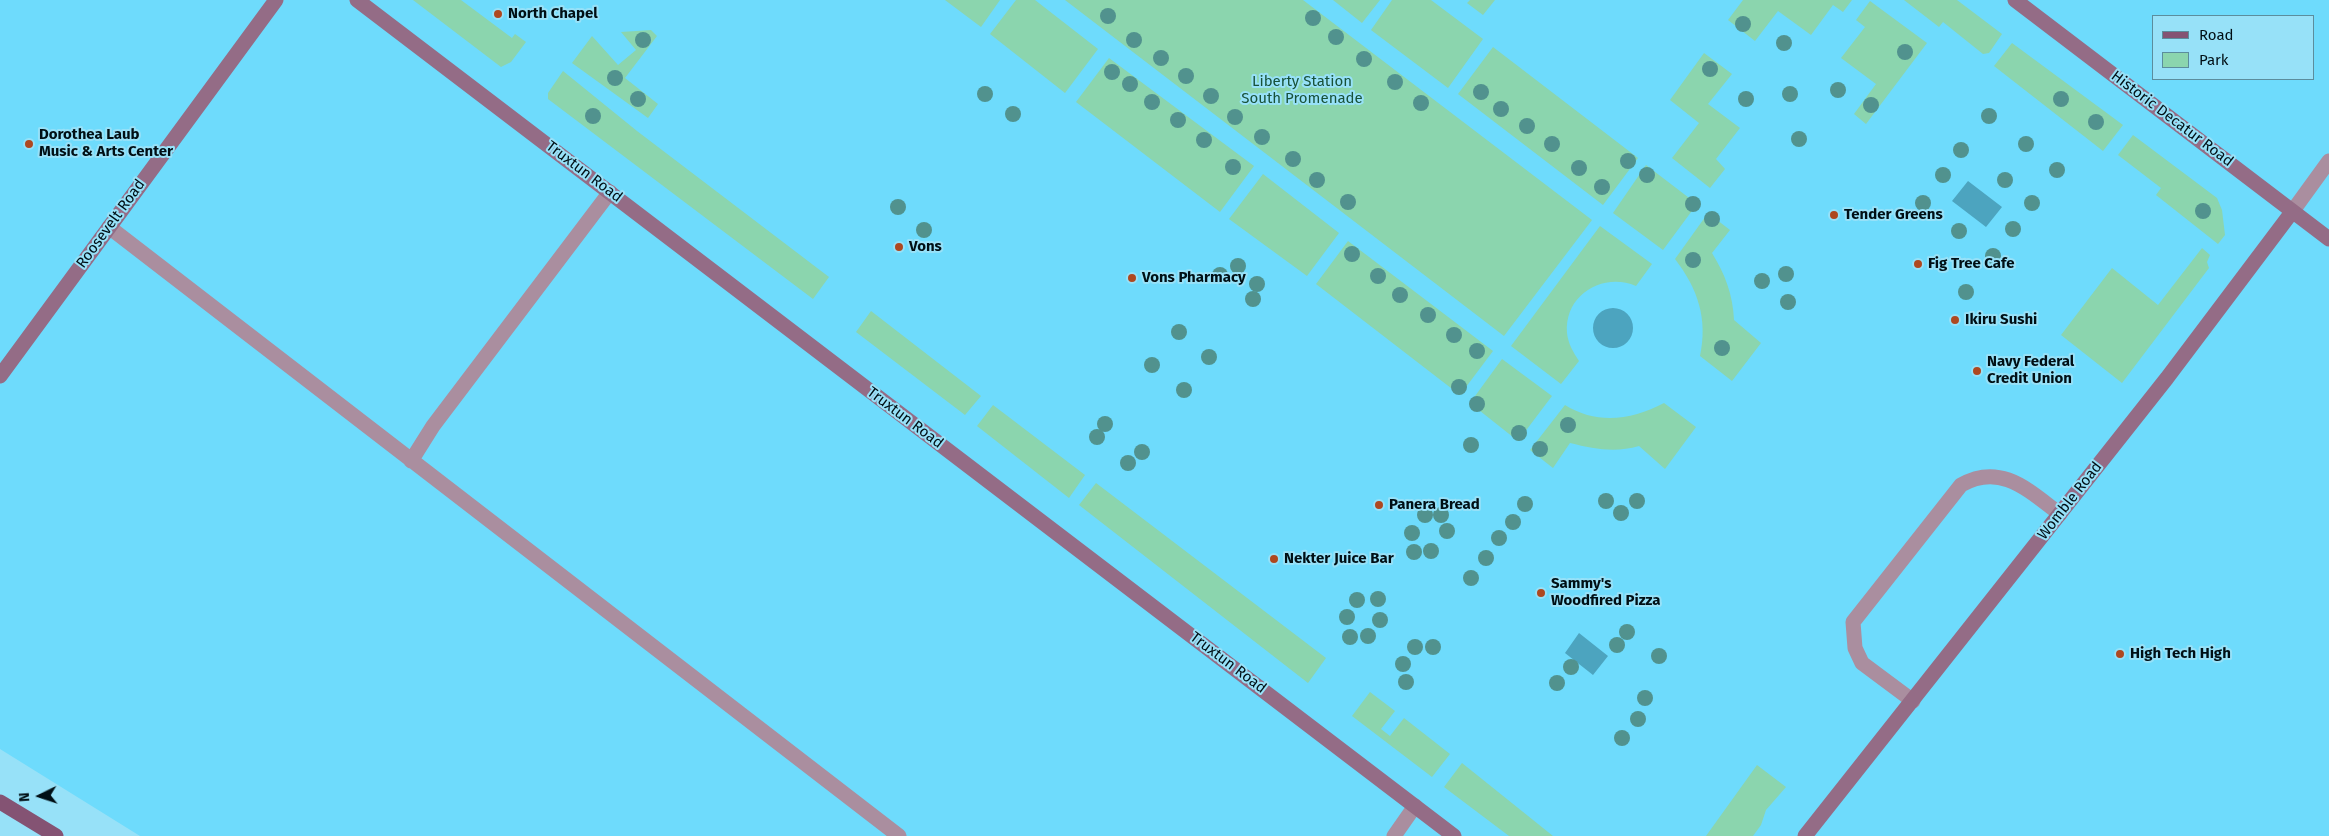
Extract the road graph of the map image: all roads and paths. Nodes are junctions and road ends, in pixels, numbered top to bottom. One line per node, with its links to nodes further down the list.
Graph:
1 (276, 0): 7 (street, Roosevelt Road)
2 (357, 0): 5 (street, Truxtun Road)
3 (2015, 0): 6 (street, Historic Decatur Road)
4 (2329, 161): 6 (street, Womble Road)
5 (610, 192): 10 (street); 14 (street, Truxtun Road)
6 (2292, 212): 8 (street, Historic Decatur Road); 11 (street, Womble Road)
7 (109, 227): 9 (street, Roosevelt Road); 10 (street)
8 (2329, 239)
9 (0, 376)
10 (411, 461): 16 (street)
11 (2060, 514): 12 (street, Womble Road); 12 (street)
12 (1913, 701): 19 (street, Womble Road)
13 (0, 802): 15 (main road)
14 (1415, 806): 17 (street); 18 (street, Truxtun Road)
15 (56, 836)
16 (899, 836)
17 (1394, 836)
18 (1454, 836)
19 (1805, 836)

